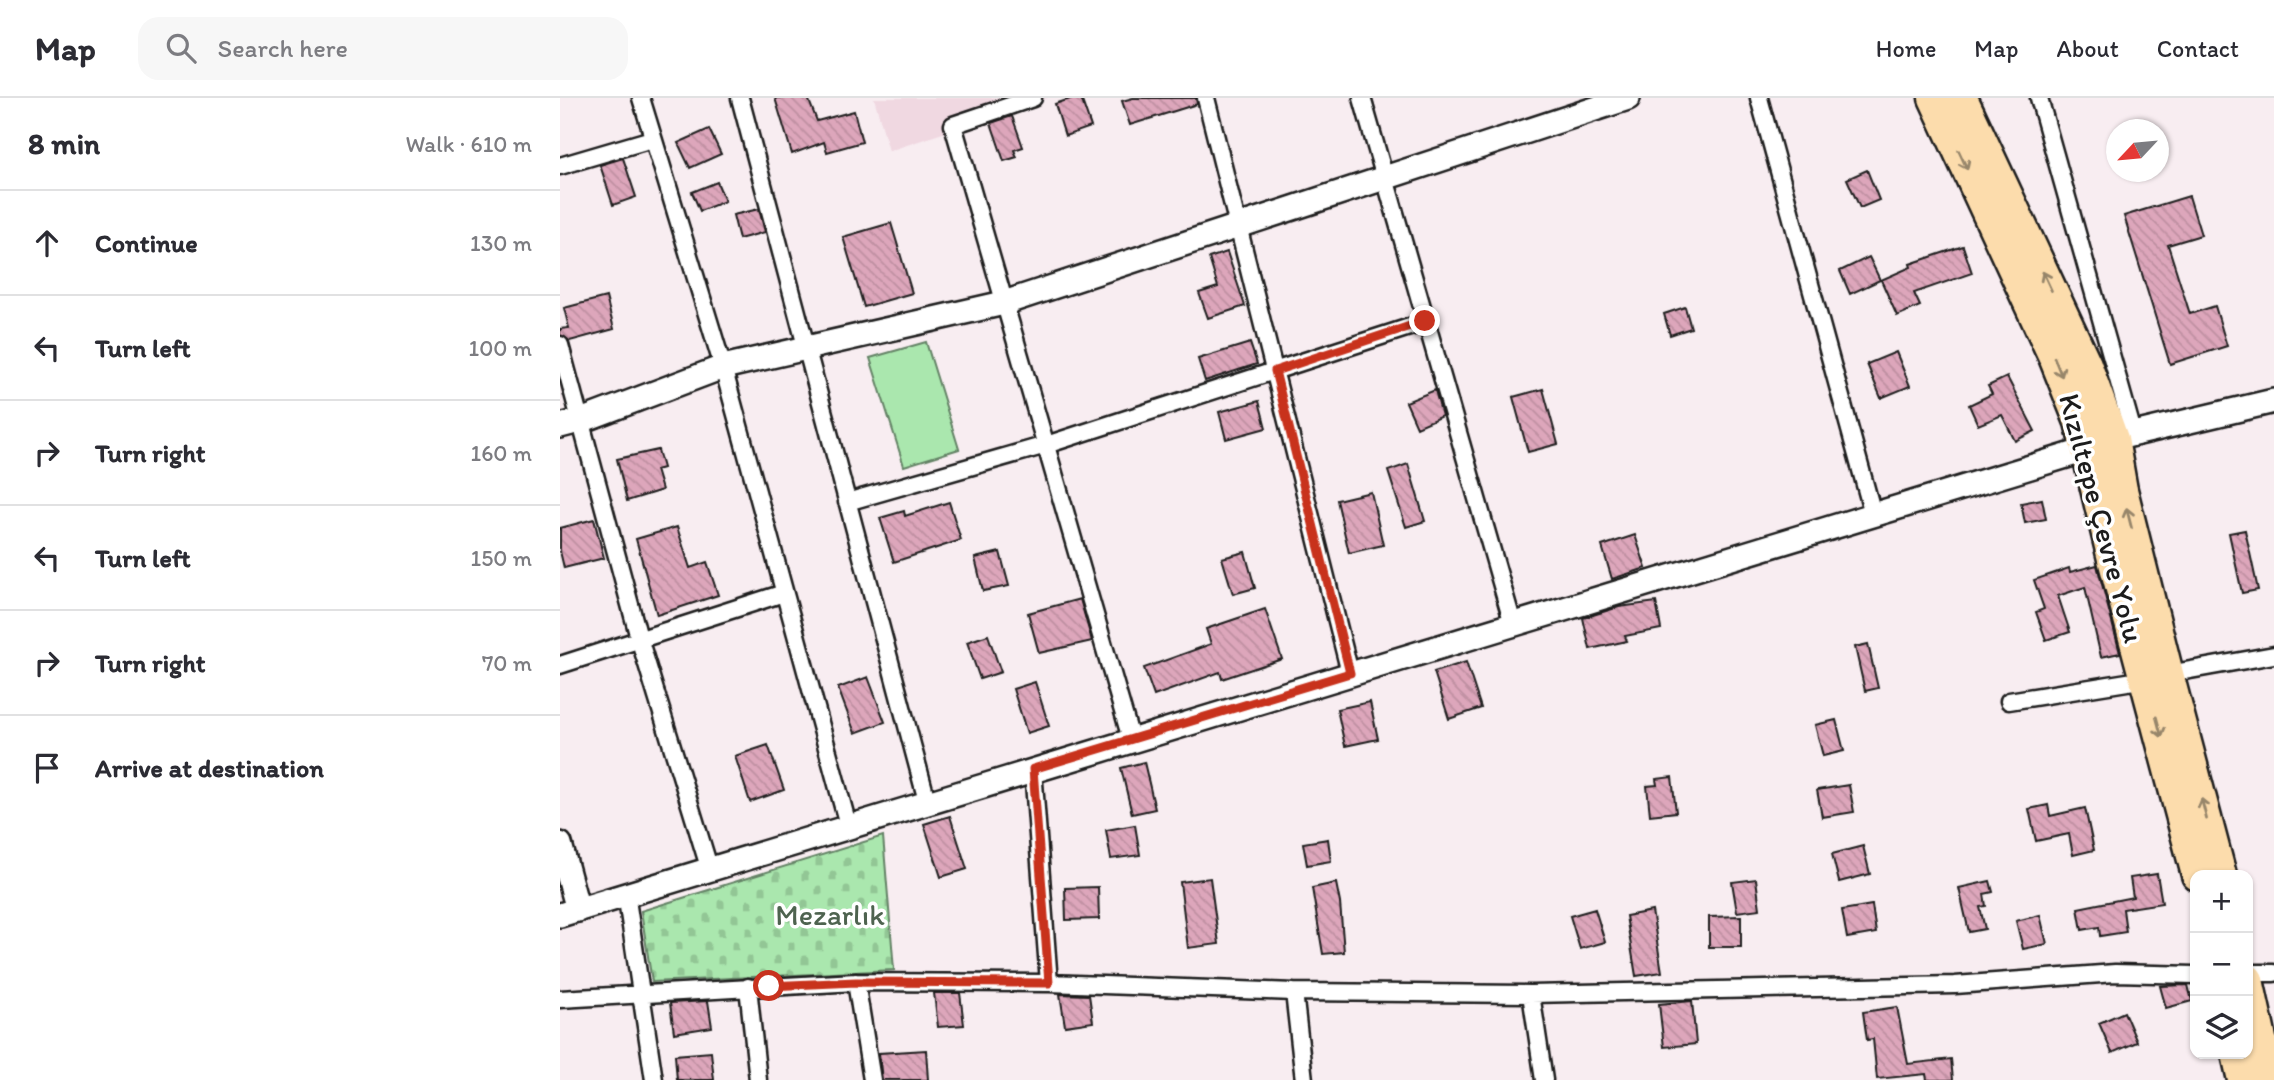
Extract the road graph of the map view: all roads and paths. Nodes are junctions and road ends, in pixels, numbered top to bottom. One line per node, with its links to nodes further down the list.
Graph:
1 (641, 98): 11 (street)
2 (740, 98): 18 (street)
3 (1033, 98): 15 (street)
4 (1206, 98): 14 (street)
5 (1362, 98): 13 (street)
6 (1628, 98): 13 (street)
7 (1759, 98): 27 (street)
8 (1934, 98): 24 (highway, Kızıltepe Çevre Yolu, one-way to 24)
9 (1962, 98): 24 (highway, Kızıltepe Çevre Yolu, one-way to 9)
10 (2039, 98): 24 (street)
11 (652, 139): 12 (street); 19 (street)
12 (560, 166)
13 (1383, 178): 14 (street); 16 (street)
14 (1239, 225): 15 (street); 20 (street)
15 (1004, 303): 18 (street); 25 (street)
16 (1425, 321): 20 (street); 29 (street)
17 (560, 345): 22 (street)
18 (805, 350): 19 (street); 26 (street)
19 (723, 367): 22 (street); 28 (street)
20 (1275, 371): 25 (street); 33 (street)
21 (2274, 401): 24 (street)
22 (583, 421): 23 (street); 30 (street)
23 (560, 426)
24 (2111, 441): 27 (street); 34 (highway, Kızıltepe Çevre Yolu)
25 (1046, 445): 26 (street); 36 (street)
26 (847, 502): 38 (street)
27 (1873, 514): 29 (street)
28 (784, 593): 30 (street); 39 (street)
29 (1513, 624): 33 (street)
30 (639, 638): 32 (street); 41 (street)
31 (2274, 655): 34 (street)
32 (560, 665)
33 (1350, 673): 36 (street)
34 (2157, 676): 35 (street); 42 (highway, Kızıltepe Çevre Yolu, one-way to 42); 43 (highway, Kızıltepe Çevre Yolu, one-way to 34)
35 (2008, 701)
36 (1132, 739): 37 (street)
37 (1033, 769): 38 (street); 50 (street)
38 (927, 801): 39 (street)
39 (848, 825): 41 (street)
40 (560, 844): 45 (street)
41 (709, 867): 44 (street)
42 (2196, 870)
43 (2219, 870)
44 (626, 893): 45 (street); 53 (street)
45 (569, 913)
46 (2274, 972): 47 (street)
47 (2253, 973)
48 (2190, 975): 54 (street)
49 (856, 982): 50 (street); 51 (street); 60 (street)
50 (1049, 983): 52 (street)
51 (748, 987): 53 (street); 59 (street)
52 (1294, 992): 54 (street); 61 (street)
53 (641, 993): 56 (street); 58 (street)
54 (1531, 994): 62 (street)
55 (2252, 996): 64 (highway)
56 (560, 999)
57 (2238, 1059): 63 (highway)
58 (654, 1080)
59 (758, 1080)
60 (872, 1080)
61 (1304, 1080)
62 (1544, 1080)
63 (2243, 1080)
64 (2270, 1080)

